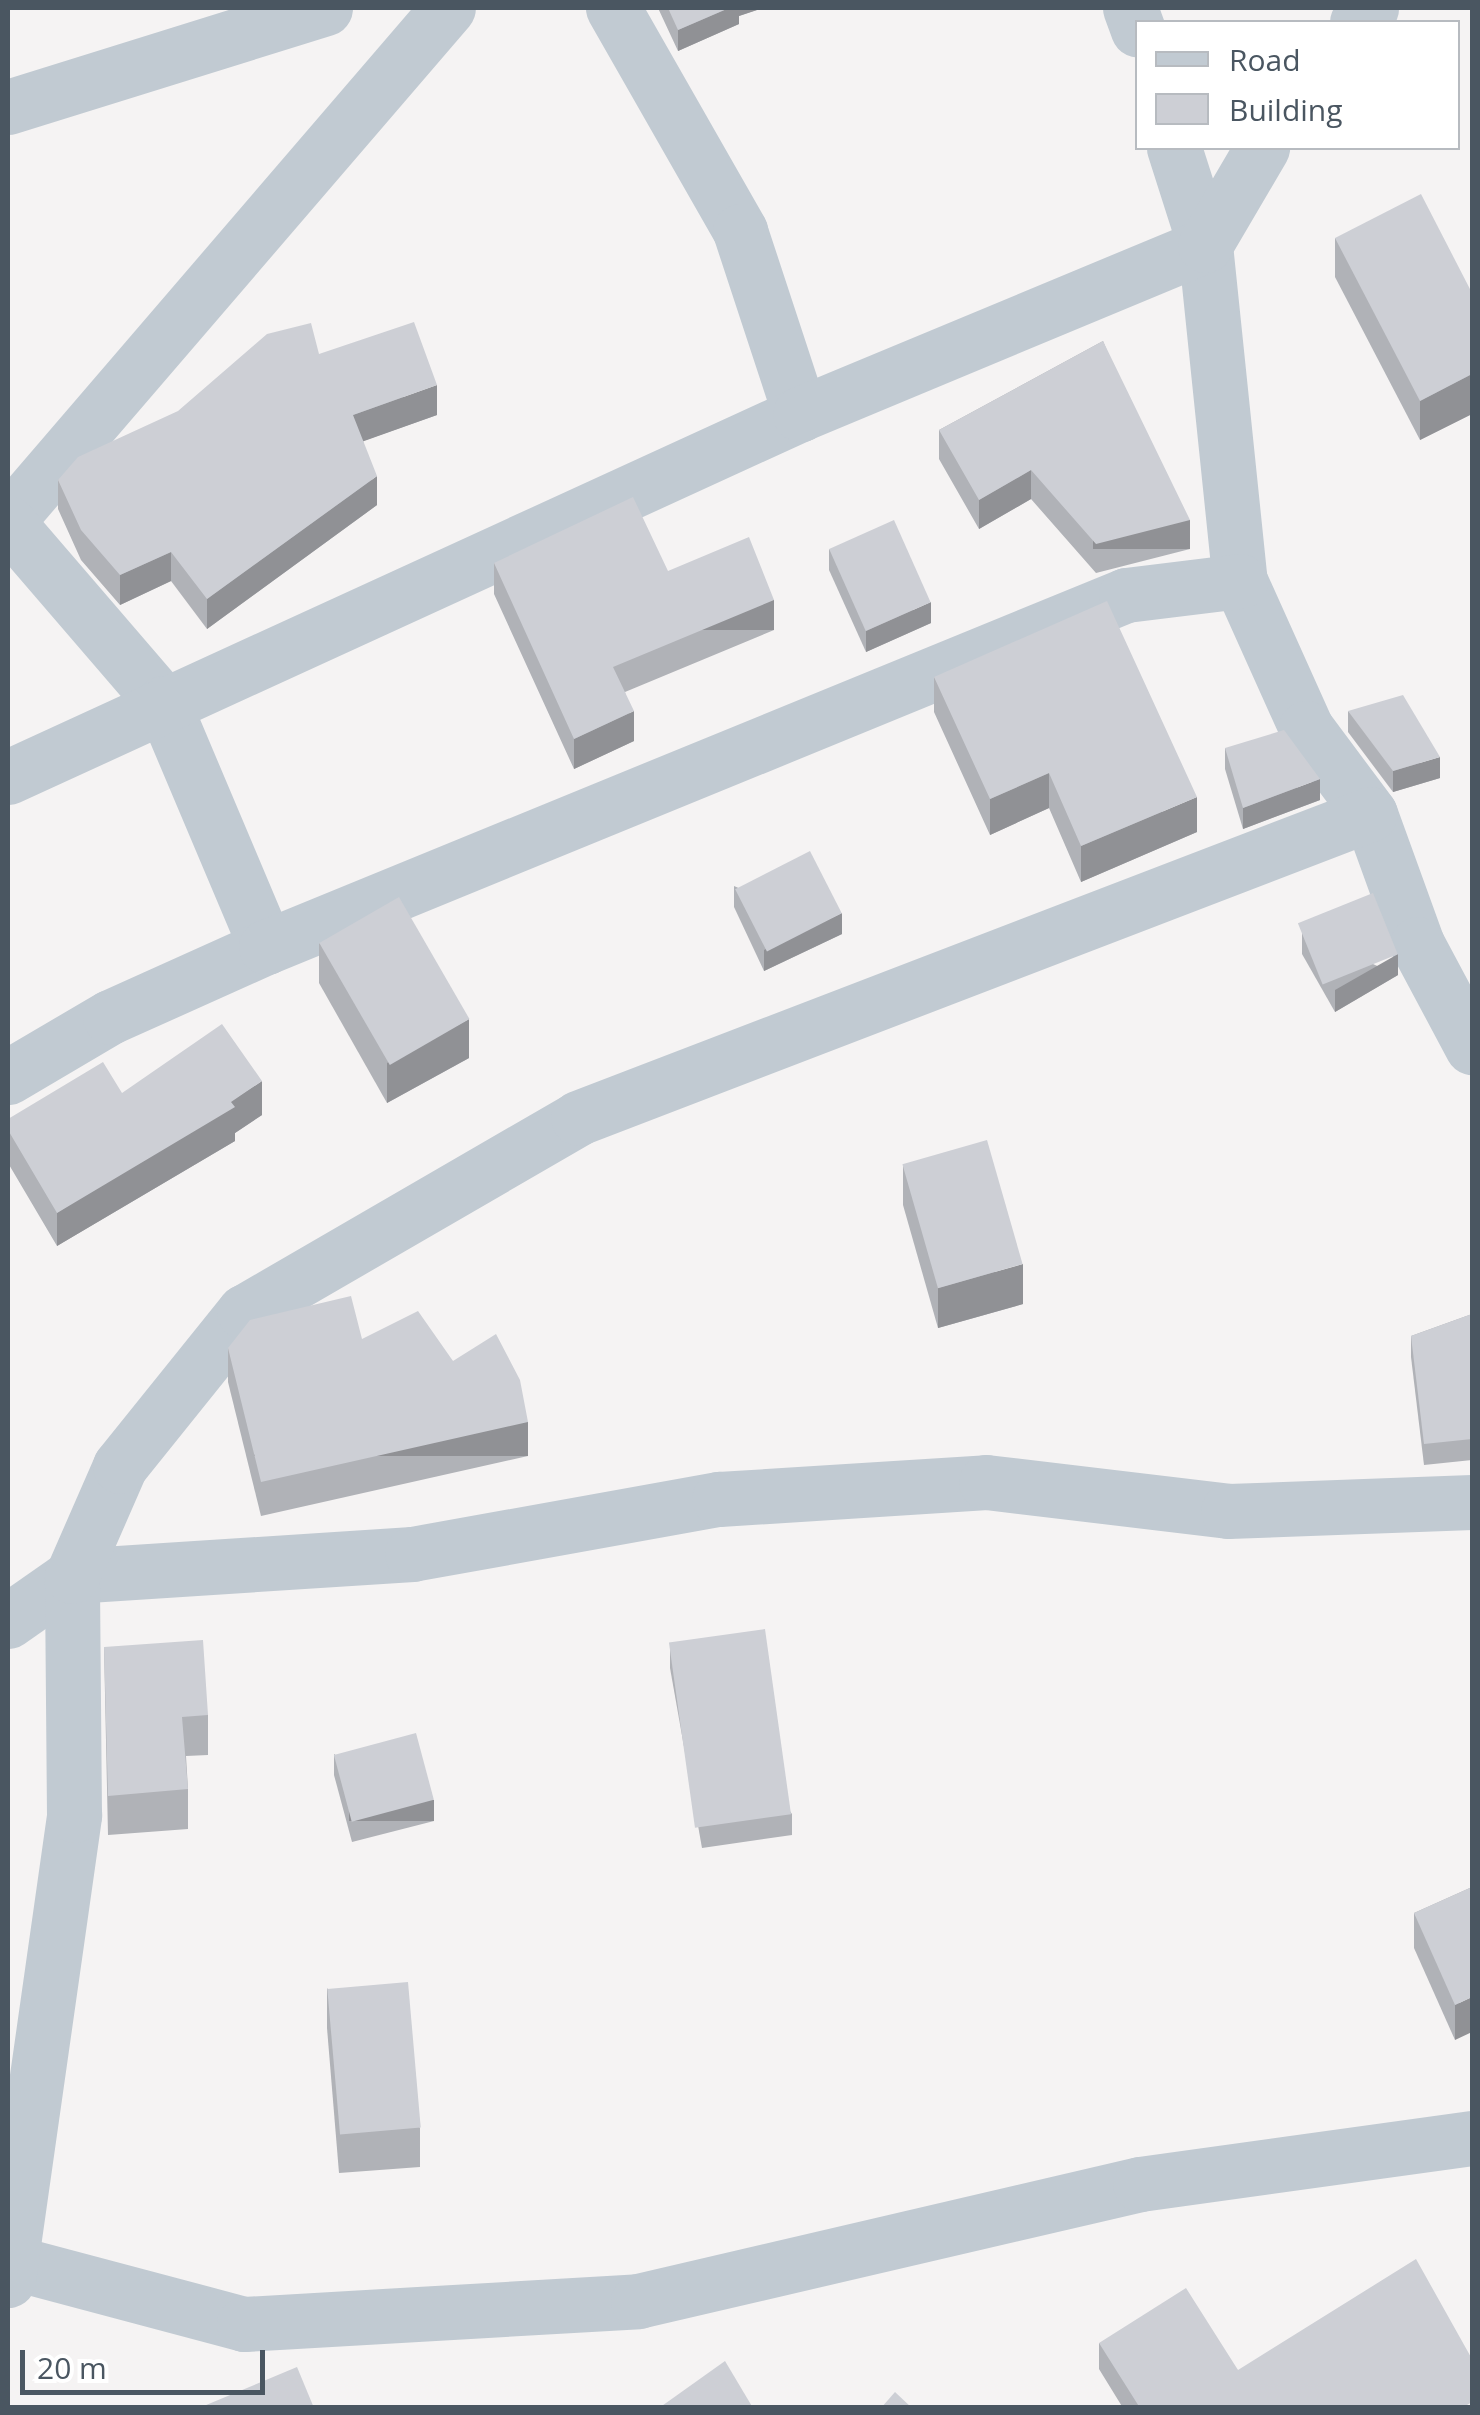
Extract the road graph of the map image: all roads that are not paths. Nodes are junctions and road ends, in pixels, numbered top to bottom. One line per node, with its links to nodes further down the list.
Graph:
1 (325, 8): 4 (street)
2 (448, 8): 9 (street)
3 (613, 8): 8 (street)
4 (8, 107)
5 (1175, 150): 7 (street)
6 (1261, 150): 7 (street)
7 (1205, 245): 8 (street); 10 (street)
8 (800, 414): 11 (street)
9 (8, 522): 11 (street)
10 (1240, 582): 13 (street); 14 (street)
11 (163, 703): 12 (street); 14 (street)
12 (8, 777)
13 (1370, 814): 15 (street); 18 (street)
14 (266, 947): 16 (street)
15 (1472, 1047)
16 (8, 1077)
17 (1472, 1502): 18 (street)
18 (72, 1576): 19 (street); 21 (street)
19 (8, 1620)
20 (1472, 2138): 21 (street)
21 (9, 2271)

